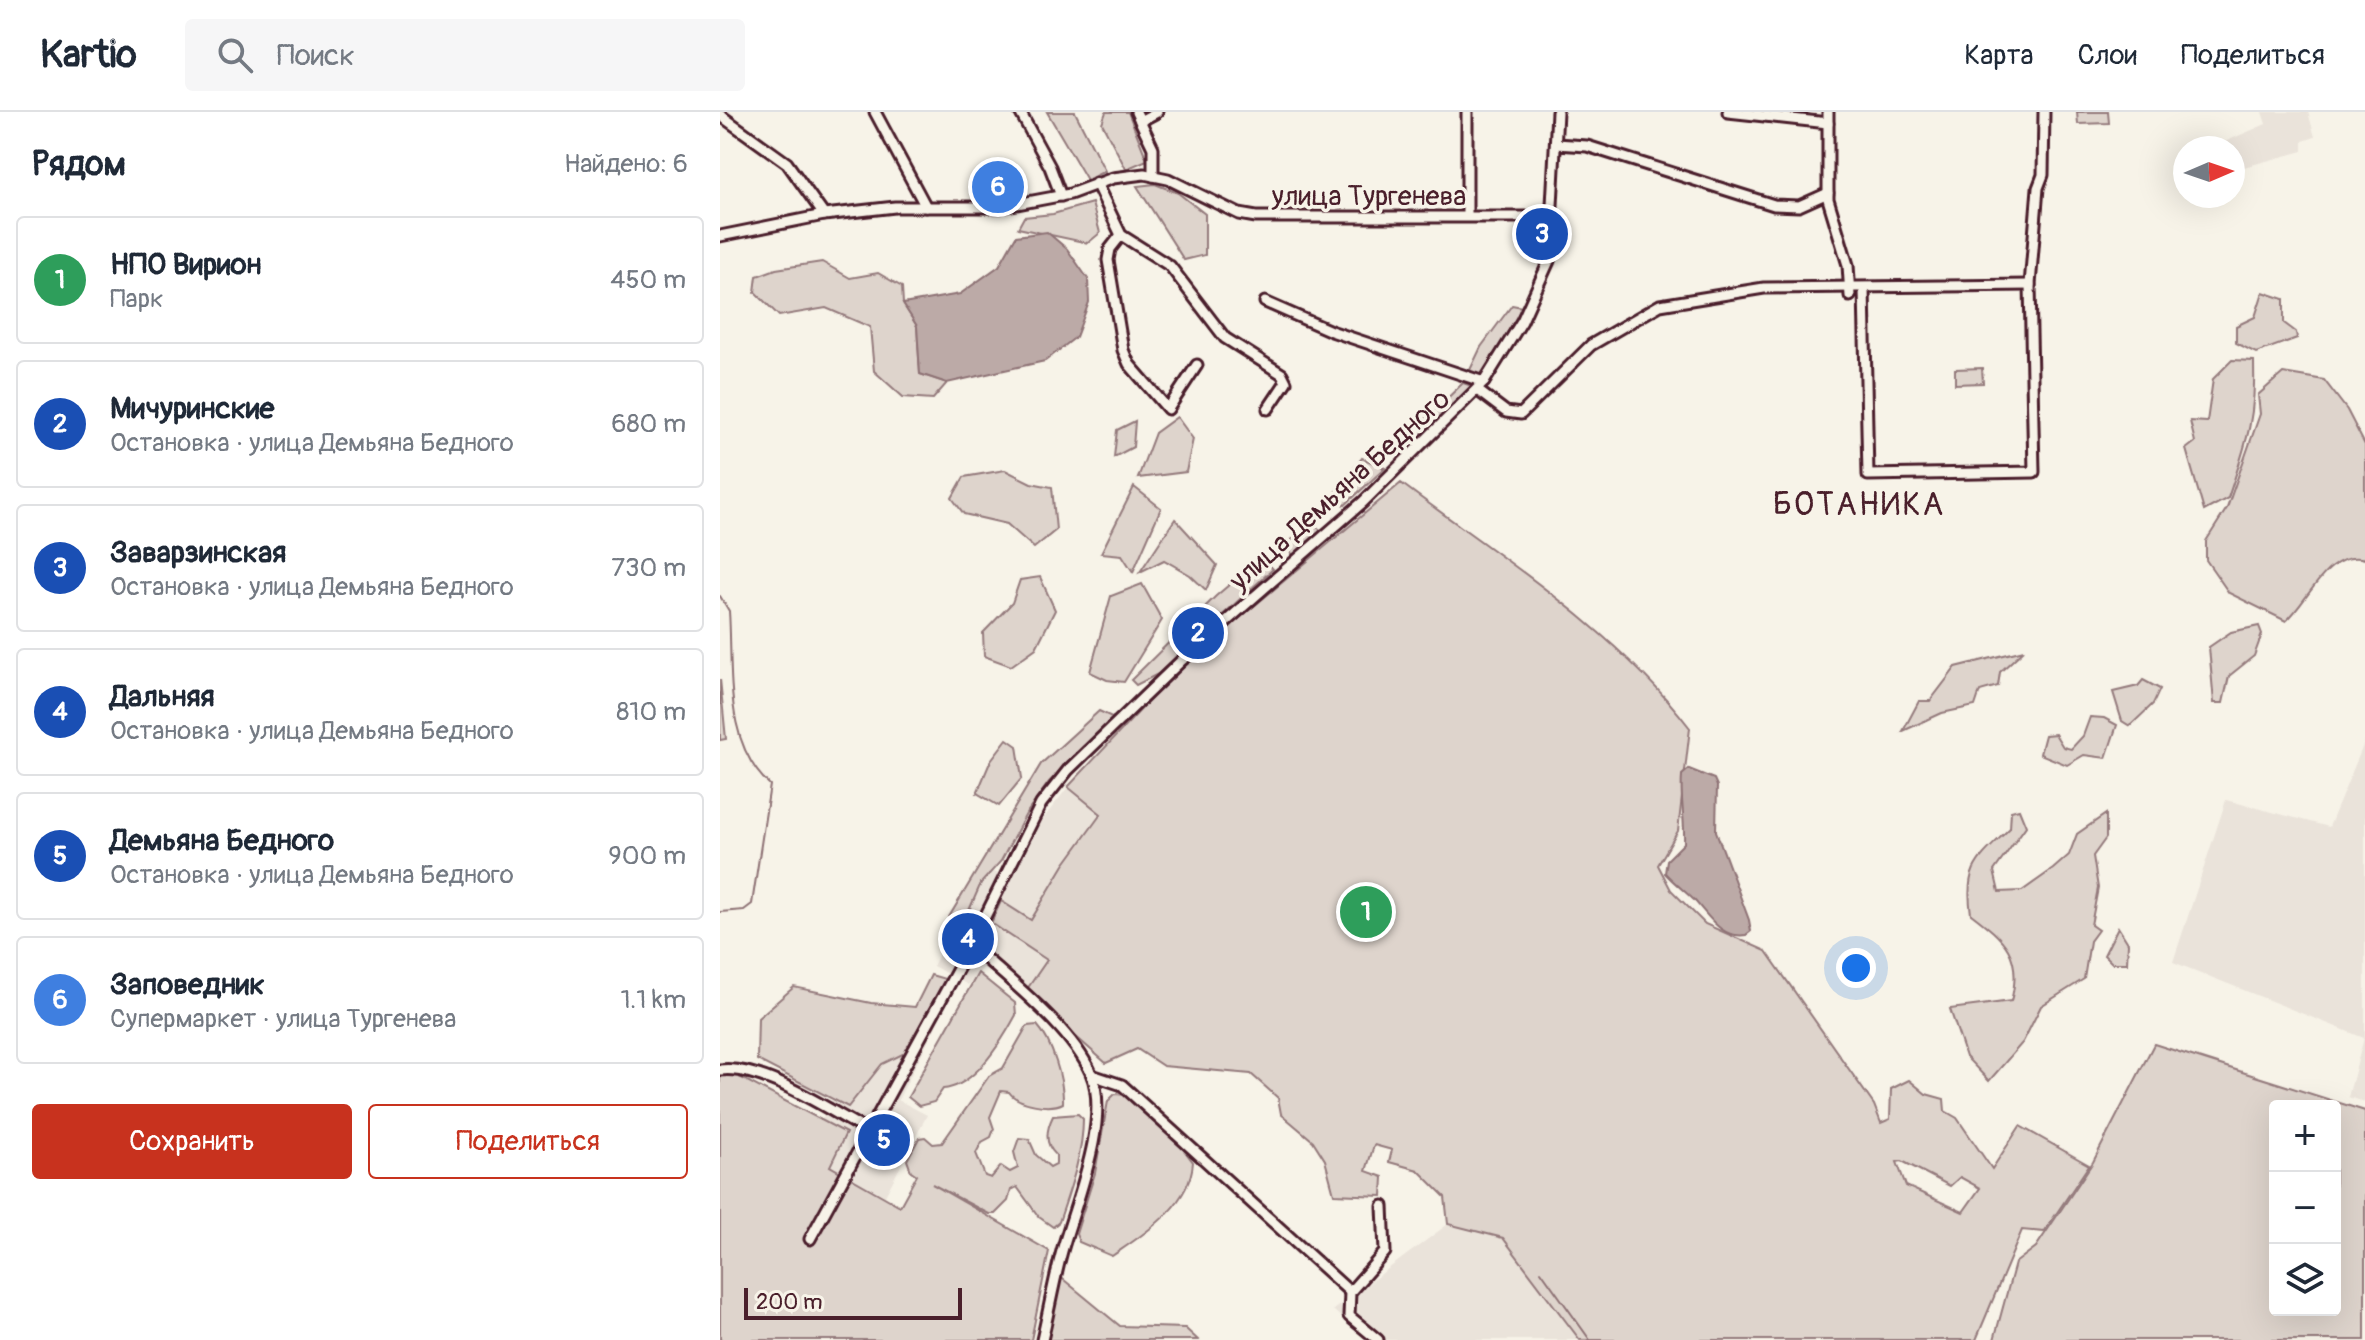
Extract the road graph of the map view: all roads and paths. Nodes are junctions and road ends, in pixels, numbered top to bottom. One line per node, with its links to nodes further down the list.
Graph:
1 (875, 112): 16 (street)
2 (1020, 112): 15 (street)
3 (1157, 112): 9 (street)
4 (1467, 112): 18 (street)
5 (1557, 112): 11 (street, улица Демьяна Бедного)
6 (1728, 112): 10 (street)
7 (2044, 112): 22 (street)
8 (720, 115): 17 (street)
9 (1138, 116): 12 (street)
10 (1828, 117): 14 (street)
11 (1556, 144): 14 (street); 19 (street, улица Демьяна Бедного)
12 (1153, 176): 13 (street, улица Тургенева); 18 (street, улица Тургенева)
13 (1096, 183): 15 (street, улица Тургенева); 20 (street)
14 (1828, 193): 24 (street)
15 (1061, 196): 16 (street, улица Тургенева)
16 (926, 207): 17 (street, улица Тургенева)
17 (824, 215): 21 (street, улица Тургенева)
18 (1467, 216): 19 (street, улица Тургенева)
19 (1554, 217): 27 (street, улица Демьяна Бедного)
20 (1121, 235): 26 (street); 28 (street)
21 (720, 236)
22 (2030, 285): 23 (street); 23 (street)
23 (1864, 289): 24 (street)
24 (1850, 292): 27 (street)
25 (1265, 302): 27 (street)
26 (1197, 365)
27 (1481, 386): 29 (street, улица Демьяна Бедного)
28 (1268, 409)
29 (971, 945): 31 (street); 32 (street, улица Демьяна Бедного)
30 (720, 1070): 32 (street)
31 (1092, 1075): 35 (street); 36 (street)
32 (870, 1132): 34 (street, улица Демьяна Бедного)
33 (1383, 1206): 35 (street)
34 (810, 1239)
35 (1350, 1292): 37 (street)
36 (1042, 1340)
37 (1378, 1340)

